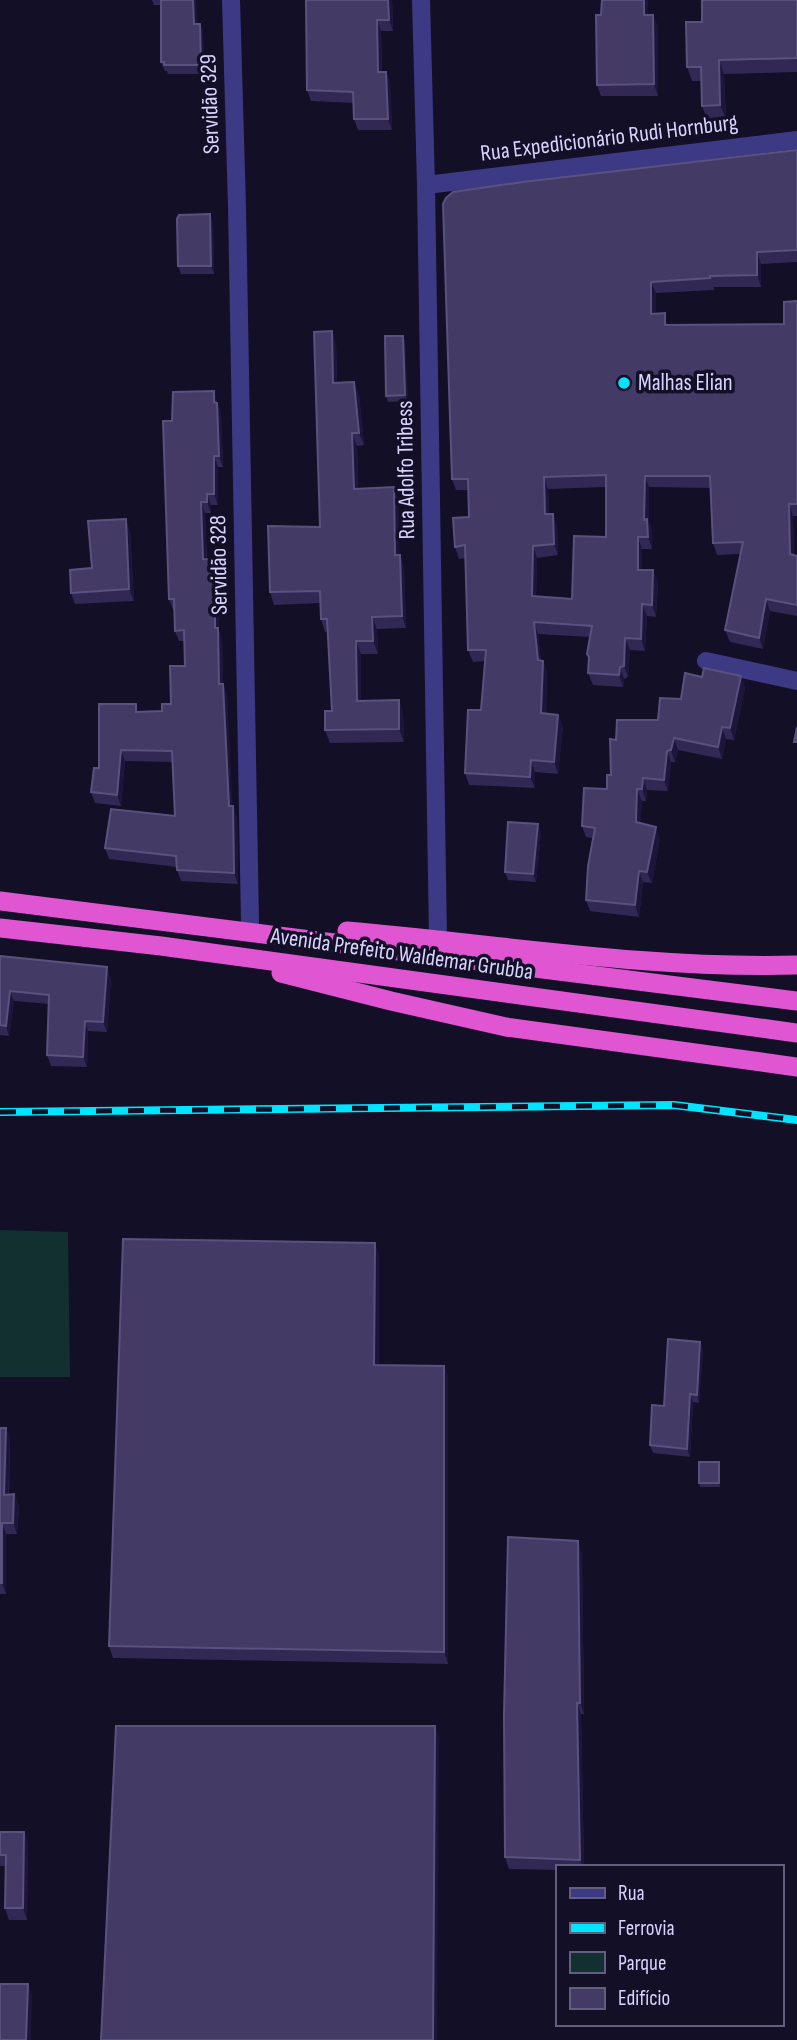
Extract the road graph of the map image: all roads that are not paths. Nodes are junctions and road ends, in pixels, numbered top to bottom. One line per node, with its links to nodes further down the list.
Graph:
1 (231, 0): 5 (street, Servidão 329)
2 (421, 0): 4 (street, Rua Adolfo Tribess)
3 (797, 140): 4 (street, Rua Expedicionário Rudi Hornburg)
4 (426, 185): 12 (street, Rua Adolfo Tribess)
5 (237, 207): 10 (street, Servidão 328)
6 (706, 661): 7 (street)
7 (797, 681)
8 (0, 901): 9 (highway, Avenida Prefeito Waldemar Grubba)
9 (150, 919): 10 (highway); 15 (highway, Avenida Prefeito Waldemar Grubba)
10 (250, 922): 12 (highway)
11 (0, 928): 13 (highway, Avenida Prefeito Waldemar Grubba)
12 (438, 939): 14 (highway)
13 (219, 954): 16 (highway, Avenida Prefeito Waldemar Grubba); 17 (highway)
14 (797, 965)
15 (797, 1001)
16 (797, 1033)
17 (797, 1067)

